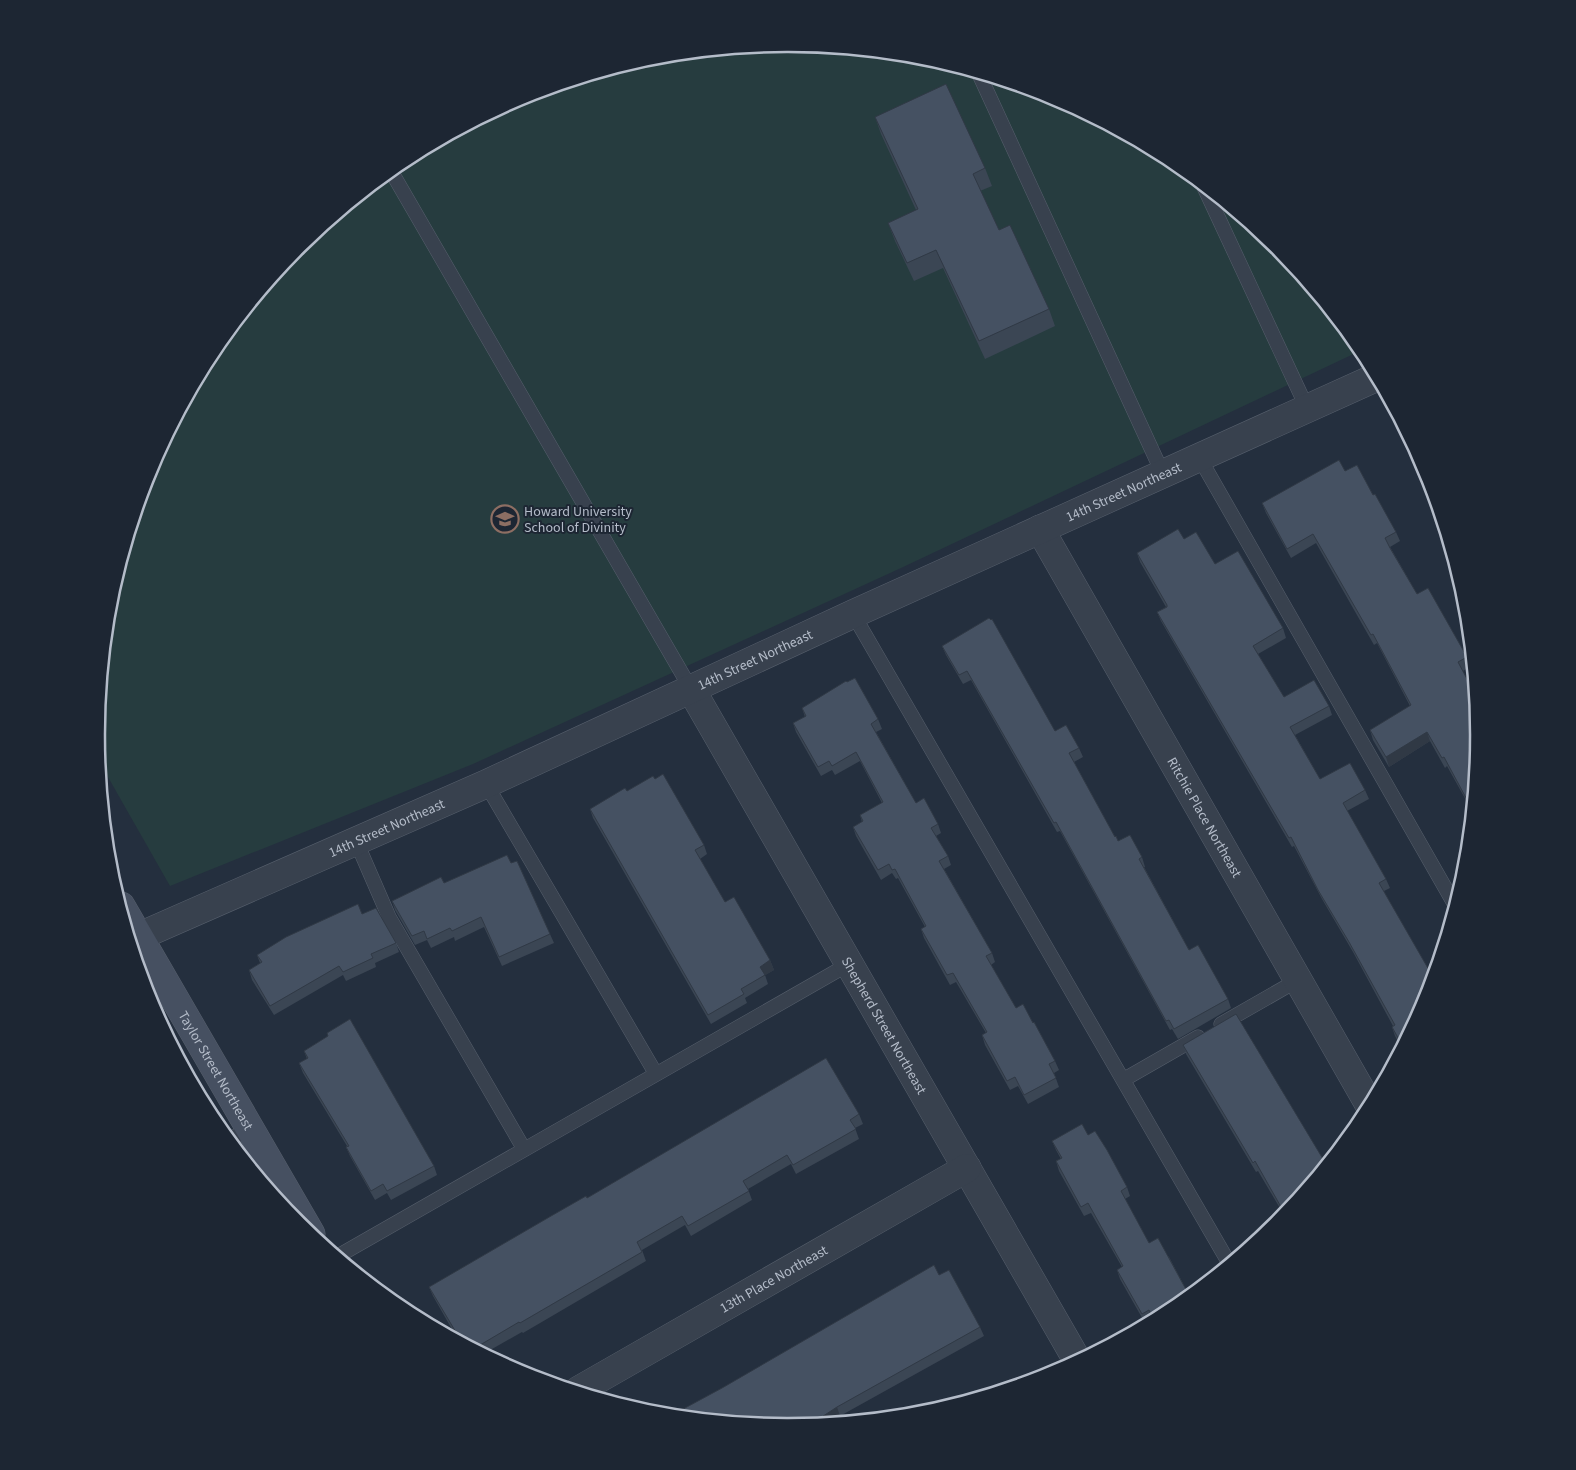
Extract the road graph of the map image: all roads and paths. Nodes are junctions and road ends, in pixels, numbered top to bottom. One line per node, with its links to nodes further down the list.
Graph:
1 (982, 81): 7 (lane)
2 (395, 178): 10 (lane)
3 (1210, 199): 5 (lane)
4 (1370, 380): 5 (street, 14th Street Northeast)
5 (1307, 408): 6 (street, 14th Street Northeast)
6 (1199, 457): 7 (street, 14th Street Northeast); 13 (lane)
7 (1163, 474): 8 (street, 14th Street Northeast)
8 (1040, 529): 9 (street, 14th Street Northeast); 17 (street, Ritchie Place Northeast)
9 (853, 614): 10 (street, 14th Street Northeast); 19 (lane)
10 (691, 689): 11 (street, 14th Street Northeast); 16 (street, Shepherd Street Northeast)
11 (486, 784): 12 (street, 14th Street Northeast); 18 (lane)
12 (356, 841): 14 (street, 14th Street Northeast); 22 (lane)
13 (1451, 895)
14 (137, 937)
15 (140, 947): 21 (street, Taylor Street Northeast)
16 (849, 964): 18 (lane); 23 (street, Shepherd Street Northeast)
17 (1298, 980): 19 (lane); 20 (street, Ritchie Place Northeast)
18 (656, 1074): 22 (lane)
19 (1123, 1080): 26 (lane)
20 (1365, 1098)
21 (240, 1134): 24 (street, Taylor Street Northeast)
22 (524, 1149): 25 (lane)
23 (967, 1168): 27 (street, Shepherd Street Northeast); 28 (street, 13th Place Northeast)
24 (281, 1191)
25 (344, 1253)
26 (1226, 1258)
27 (1074, 1354)
28 (586, 1386)

